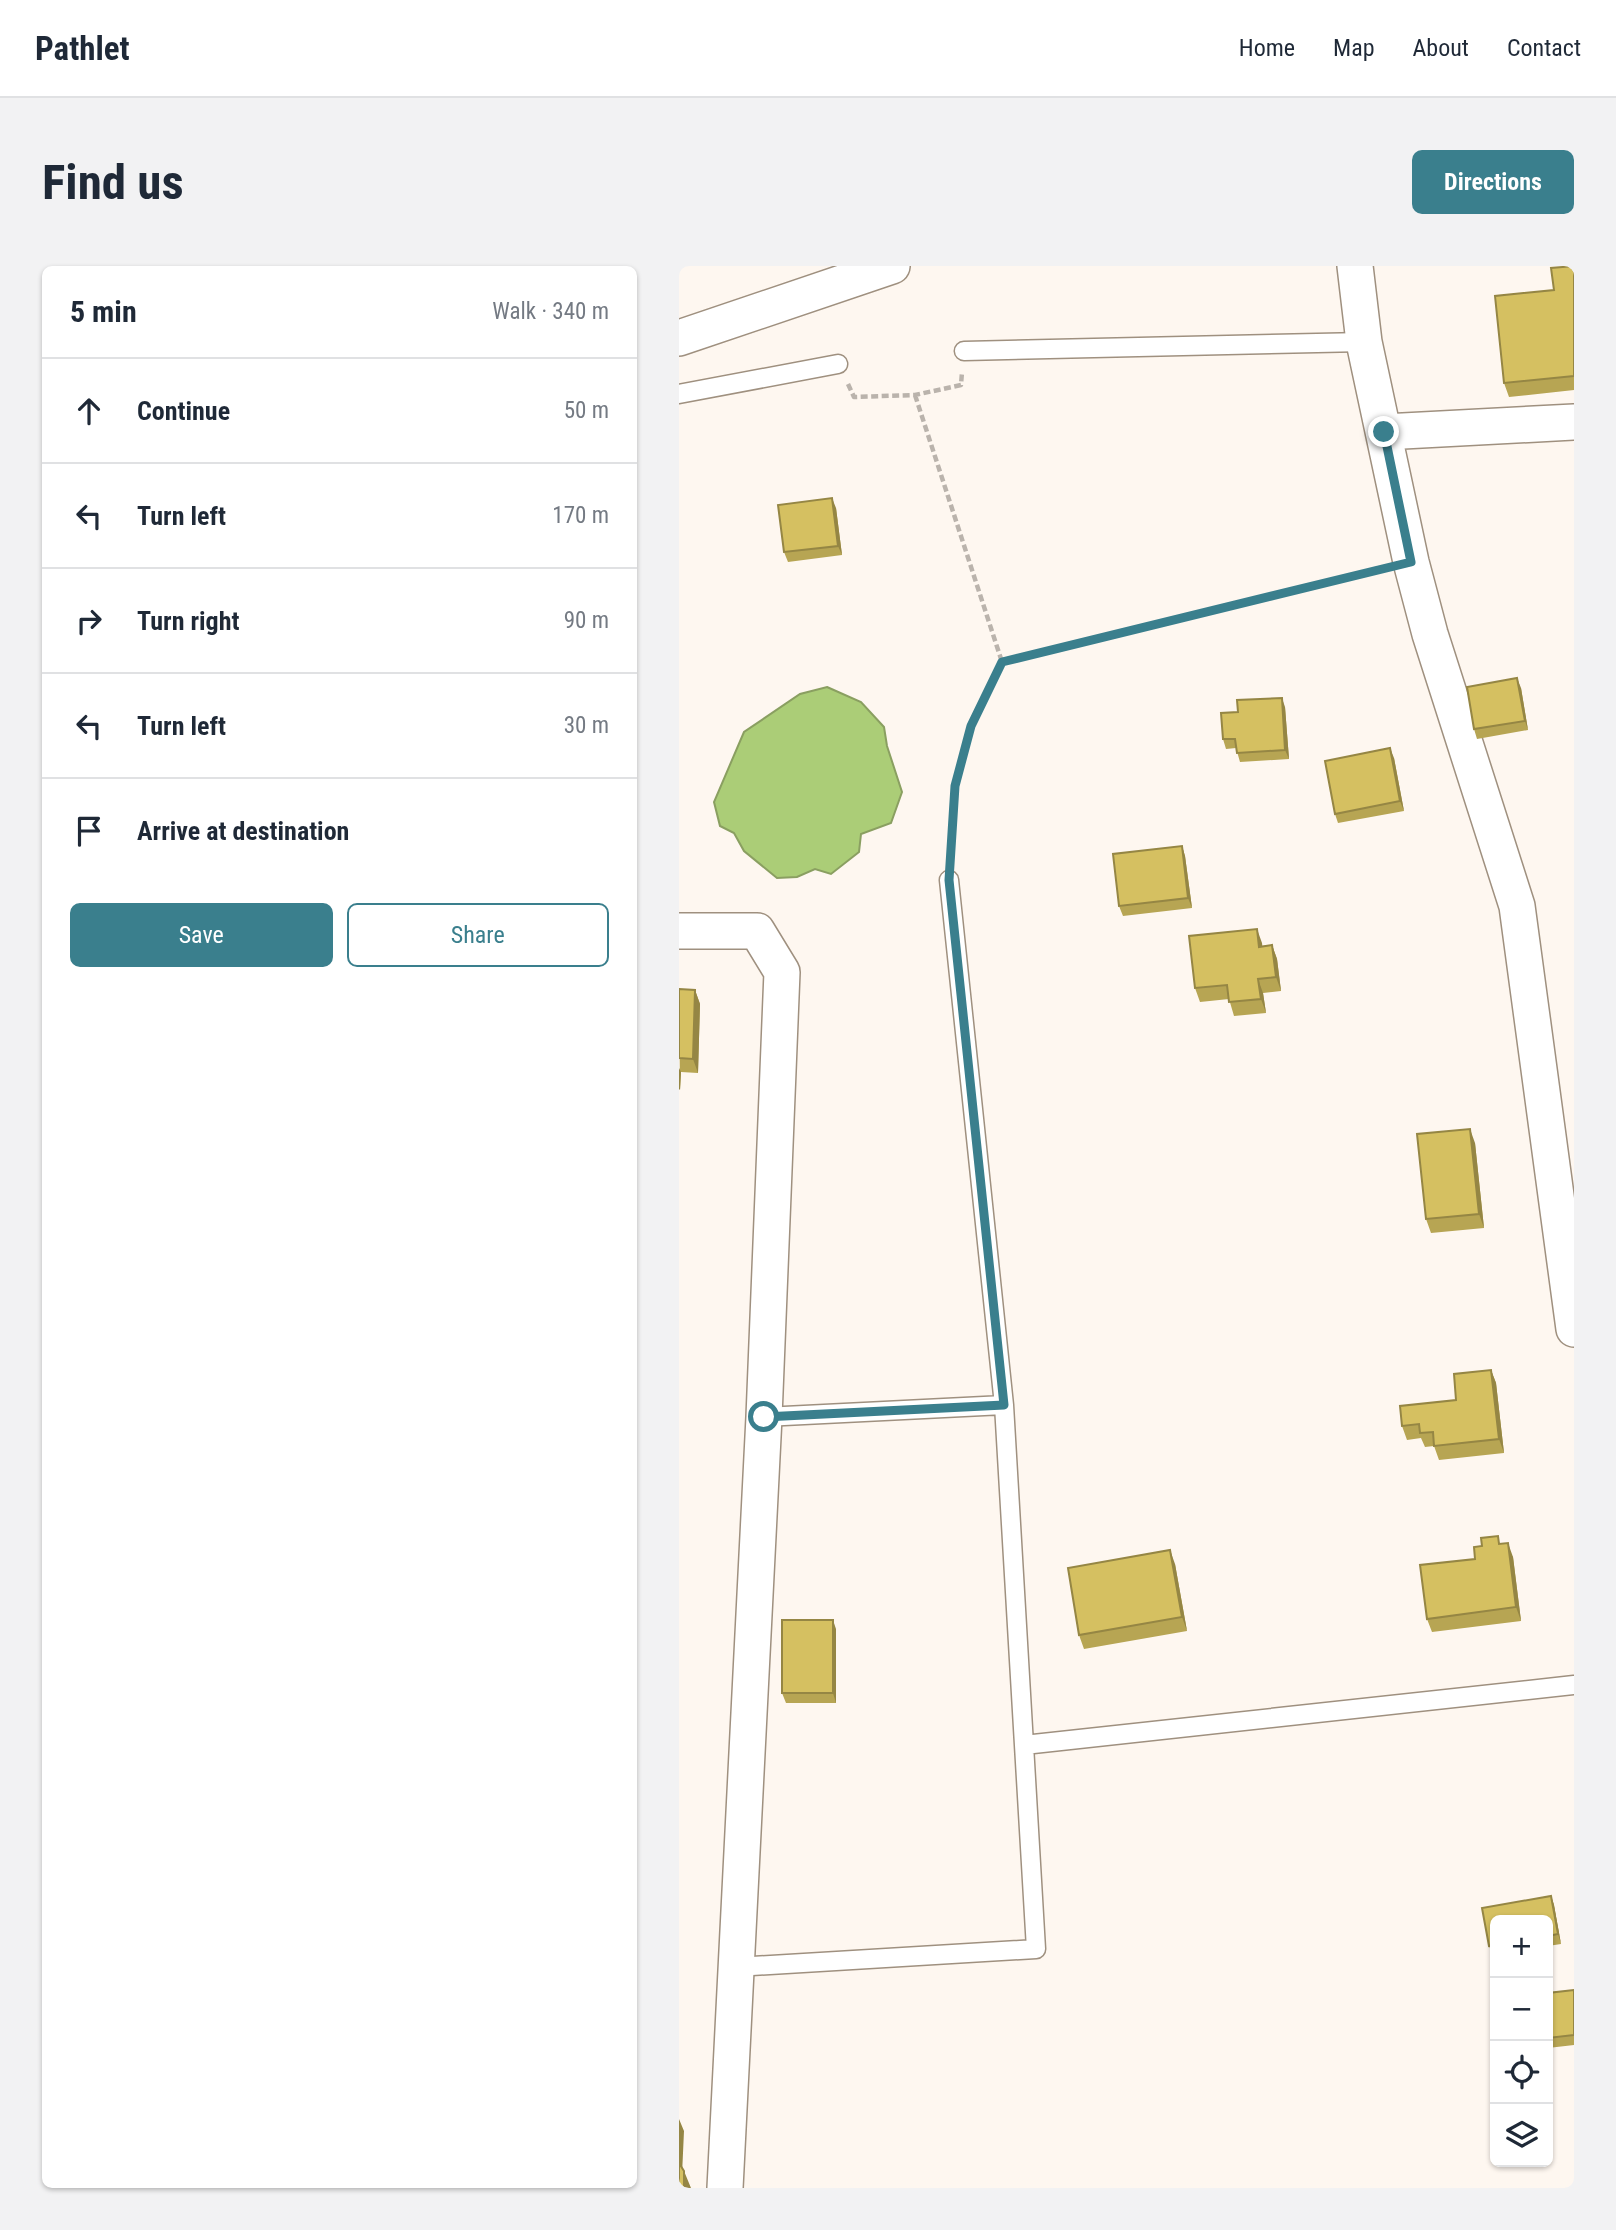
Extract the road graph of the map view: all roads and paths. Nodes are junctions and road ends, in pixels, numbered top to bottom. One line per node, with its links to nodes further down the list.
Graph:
1 (892, 266): 3 (street)
2 (1355, 266): 4 (street)
3 (679, 338)
4 (1364, 342): 5 (lane); 10 (street)
5 (964, 351): 8 (path)
6 (838, 364): 7 (lane); 8 (path)
7 (679, 394)
8 (915, 395): 12 (path)
9 (1574, 422): 10 (street)
10 (1384, 432): 11 (street)
11 (1411, 562): 12 (path); 15 (street)
12 (1002, 662): 13 (path)
13 (949, 880): 16 (lane)
14 (679, 931): 17 (street)
15 (1574, 1329)
16 (1004, 1405): 17 (lane); 19 (lane)
17 (764, 1417): 20 (street)
18 (1574, 1685): 19 (lane)
19 (1024, 1745): 20 (lane)
20 (736, 1967): 21 (street)
21 (725, 2188)

